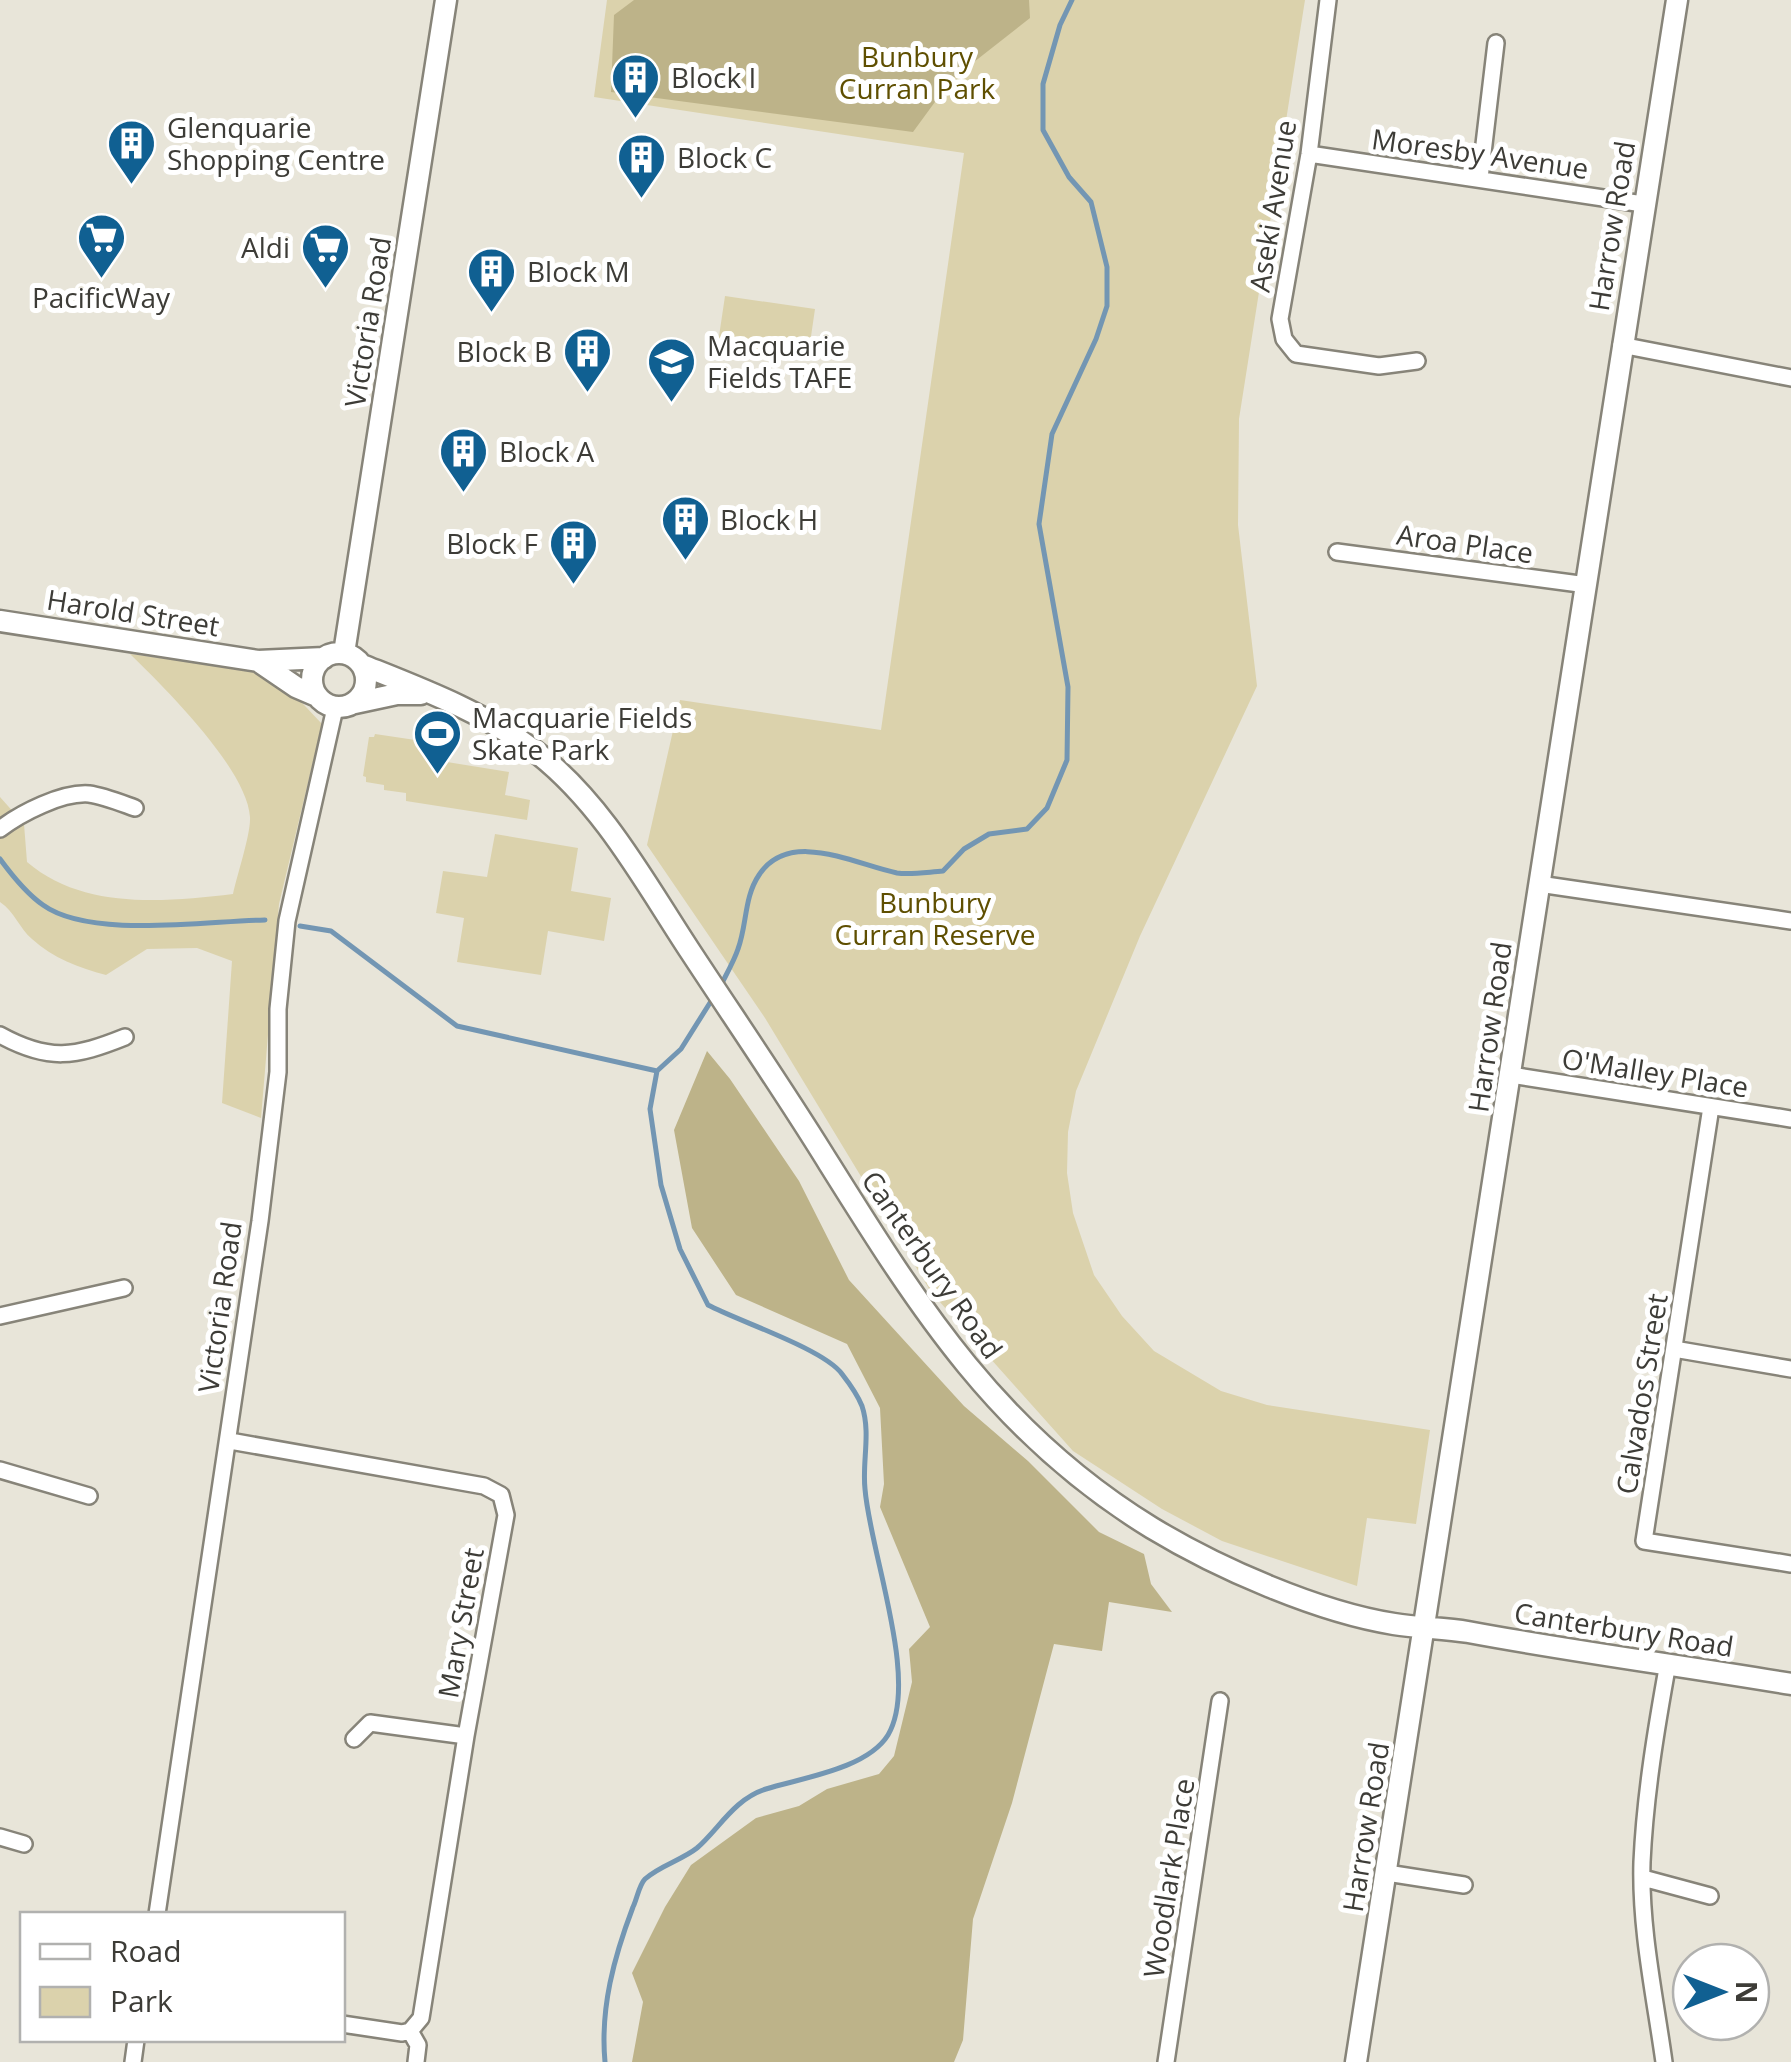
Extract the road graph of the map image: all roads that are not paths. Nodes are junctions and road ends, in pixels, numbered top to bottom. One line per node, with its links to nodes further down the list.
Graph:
1 (446, 0): 14 (street, Victoria Road)
2 (1328, 0): 5 (street, Aseki Avenue)
3 (1677, 0): 7 (street, Harrow Road)
4 (1496, 44): 6 (street)
5 (1308, 154): 6 (street, Moresby Avenue); 9 (street, Aseki Avenue)
6 (1480, 178): 7 (street, Moresby Avenue)
7 (1643, 204): 8 (street, Harrow Road)
8 (1622, 345): 10 (street); 12 (street, Harrow Road)
9 (1417, 361)
10 (1791, 378)
11 (1337, 552): 12 (street, Aroa Place)
12 (1586, 585): 20 (street, Harrow Road)
13 (0, 621): 15 (street, Harold Street)
14 (343, 659): 15 (street, Harold Street); 16 (street, Canterbury Road); 17 (street); 17 (street)
15 (258, 661): 17 (street, Harold Street)
16 (428, 694): 17 (street, Canterbury Road); 35 (street, Canterbury Road)
17 (336, 702): 31 (street, Victoria Road)
18 (136, 808): 19 (street)
19 (0, 829)
20 (1539, 884): 21 (street); 24 (street, Harrow Road)
21 (1791, 921)
22 (0, 1035): 23 (street)
23 (125, 1036)
24 (1511, 1075): 25 (street, O'Malley Place); 35 (street, Harrow Road)
25 (1711, 1107): 26 (street, O'Malley Place); 29 (street, Calvados Street)
26 (1791, 1119)
27 (124, 1288): 28 (street)
28 (0, 1316)
29 (1674, 1349): 30 (street); 34 (street, Calvados Street)
30 (1791, 1369)
31 (230, 1441): 39 (street, Mary Street); 47 (street, Victoria Road)
32 (0, 1470): 33 (street)
33 (89, 1496)
34 (1791, 1564)
35 (1425, 1627): 36 (street, Canterbury Road); 43 (street, Harrow Road)
36 (1668, 1663): 37 (street, Canterbury Road); 44 (street)
37 (1791, 1684)
38 (1220, 1701): 51 (street, Woodlark Place)
39 (466, 1736): 40 (street); 49 (street, Mary Street)
40 (354, 1739)
41 (0, 1837): 42 (street)
42 (24, 1844)
43 (1386, 1872): 45 (street); 52 (street, Harrow Road)
44 (1643, 1878): 46 (street); 53 (street)
45 (1464, 1885)
46 (1710, 1896)
47 (157, 1912)
48 (345, 2024): 49 (street)
49 (406, 2032): 50 (street)
50 (416, 2062)
51 (1166, 2062)
52 (1356, 2062)
53 (1664, 2062)

